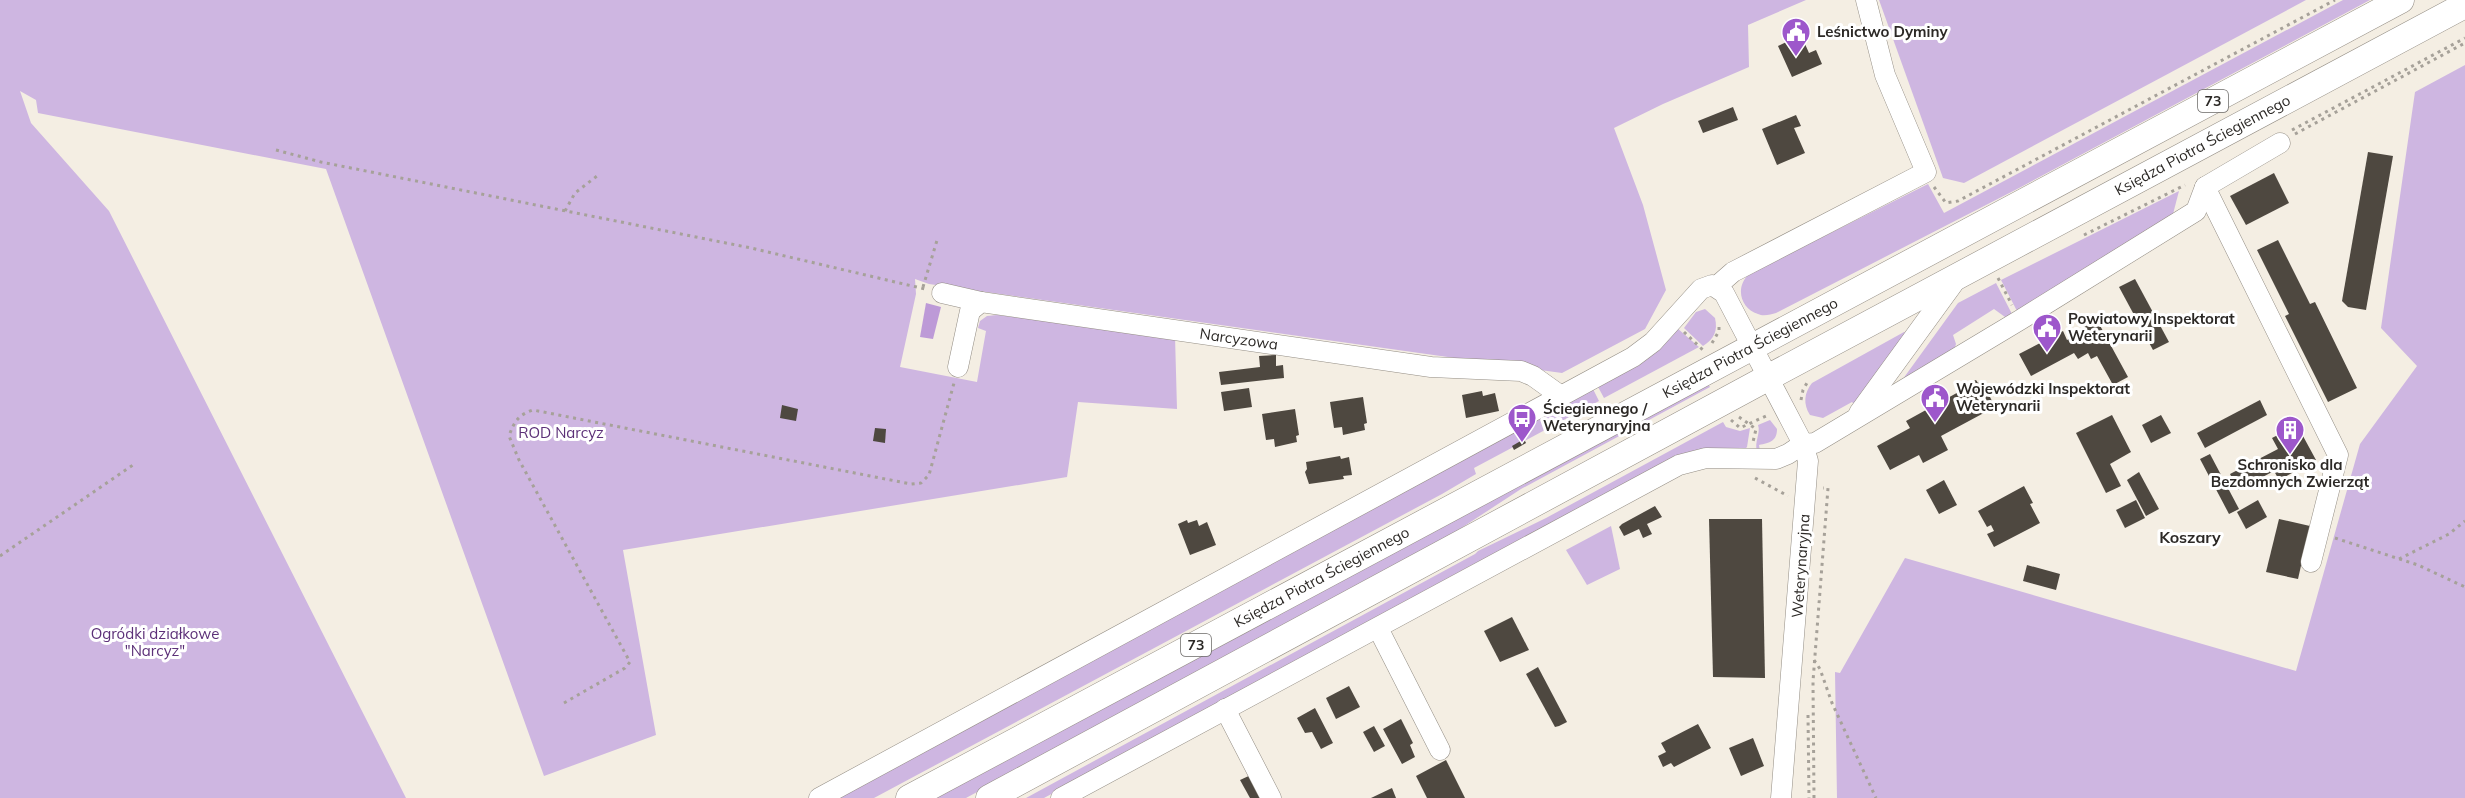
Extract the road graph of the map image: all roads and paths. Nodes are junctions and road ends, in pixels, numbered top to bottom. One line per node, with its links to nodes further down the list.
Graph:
1 (2335, 0): 9 (path)
2 (2401, 0): 25 (main road, Księdza Piotra Ściegiennego / 73)
3 (2465, 5): 15 (main road, Księdza Piotra Ściegiennego / 73)
4 (1868, 7): 9 (street)
5 (2465, 38): 7 (path)
6 (2465, 43): 7 (path)
7 (2289, 132): 11 (street)
8 (276, 150): 12 (path)
9 (1926, 172): 19 (street)
10 (597, 176): 12 (path)
11 (2196, 186): 13 (path); 35 (street); 48 (street)
12 (565, 211): 20 (path)
13 (2081, 236)
14 (938, 237): 20 (path)
15 (1960, 275): 29 (main road, Księdza Piotra Ściegiennego / 73); 35 (street)
16 (2003, 275): 17 (path)
17 (1998, 278): 18 (path); 22 (path)
18 (1989, 282)
19 (1717, 286): 25 (street, Weterynaryjna); 31 (street)
20 (932, 290): 21 (street, Narcyzowa)
21 (981, 302): 28 (street); 31 (street, Narcyzowa)
22 (2016, 312)
23 (1719, 321): 26 (path)
24 (1678, 326): 26 (path)
25 (1752, 347): 29 (street, Weterynaryjna); 56 (main road, Księdza Piotra Ściegiennego / 73)
26 (1703, 349): 27 (path)
27 (1695, 353)
28 (957, 372): 52 (path)
29 (1769, 376): 38 (street, Weterynaryjna); 57 (main road, Księdza Piotra Ściegiennego / 73)
30 (1811, 378): 32 (path)
31 (1561, 396): 55 (street)
32 (1802, 404)
33 (1737, 414): 37 (path)
34 (1730, 419): 37 (path)
35 (1853, 420): 38 (street)
36 (1775, 421): 37 (path)
37 (1750, 424): 39 (path)
38 (1803, 444): 53 (street); 60 (street, Weterynaryjna)
39 (1751, 450)
40 (133, 465): 46 (path)
41 (1752, 471): 43 (path)
42 (1816, 488): 51 (path)
43 (1797, 497)
44 (2465, 521): 47 (path)
45 (2326, 535): 47 (path)
46 (0, 556)
47 (2399, 559): 49 (path)
48 (2311, 562)
49 (2465, 587)
50 (1382, 636): 54 (street)
51 (1814, 660): 61 (path); 62 (path)
52 (564, 704)
53 (1225, 709): 58 (street); 59 (street)
54 (1440, 750)
55 (819, 798)
56 (909, 798)
57 (989, 798)
58 (1061, 798)
59 (1271, 798)
60 (1781, 798)
61 (1814, 798)
62 (1876, 798)

